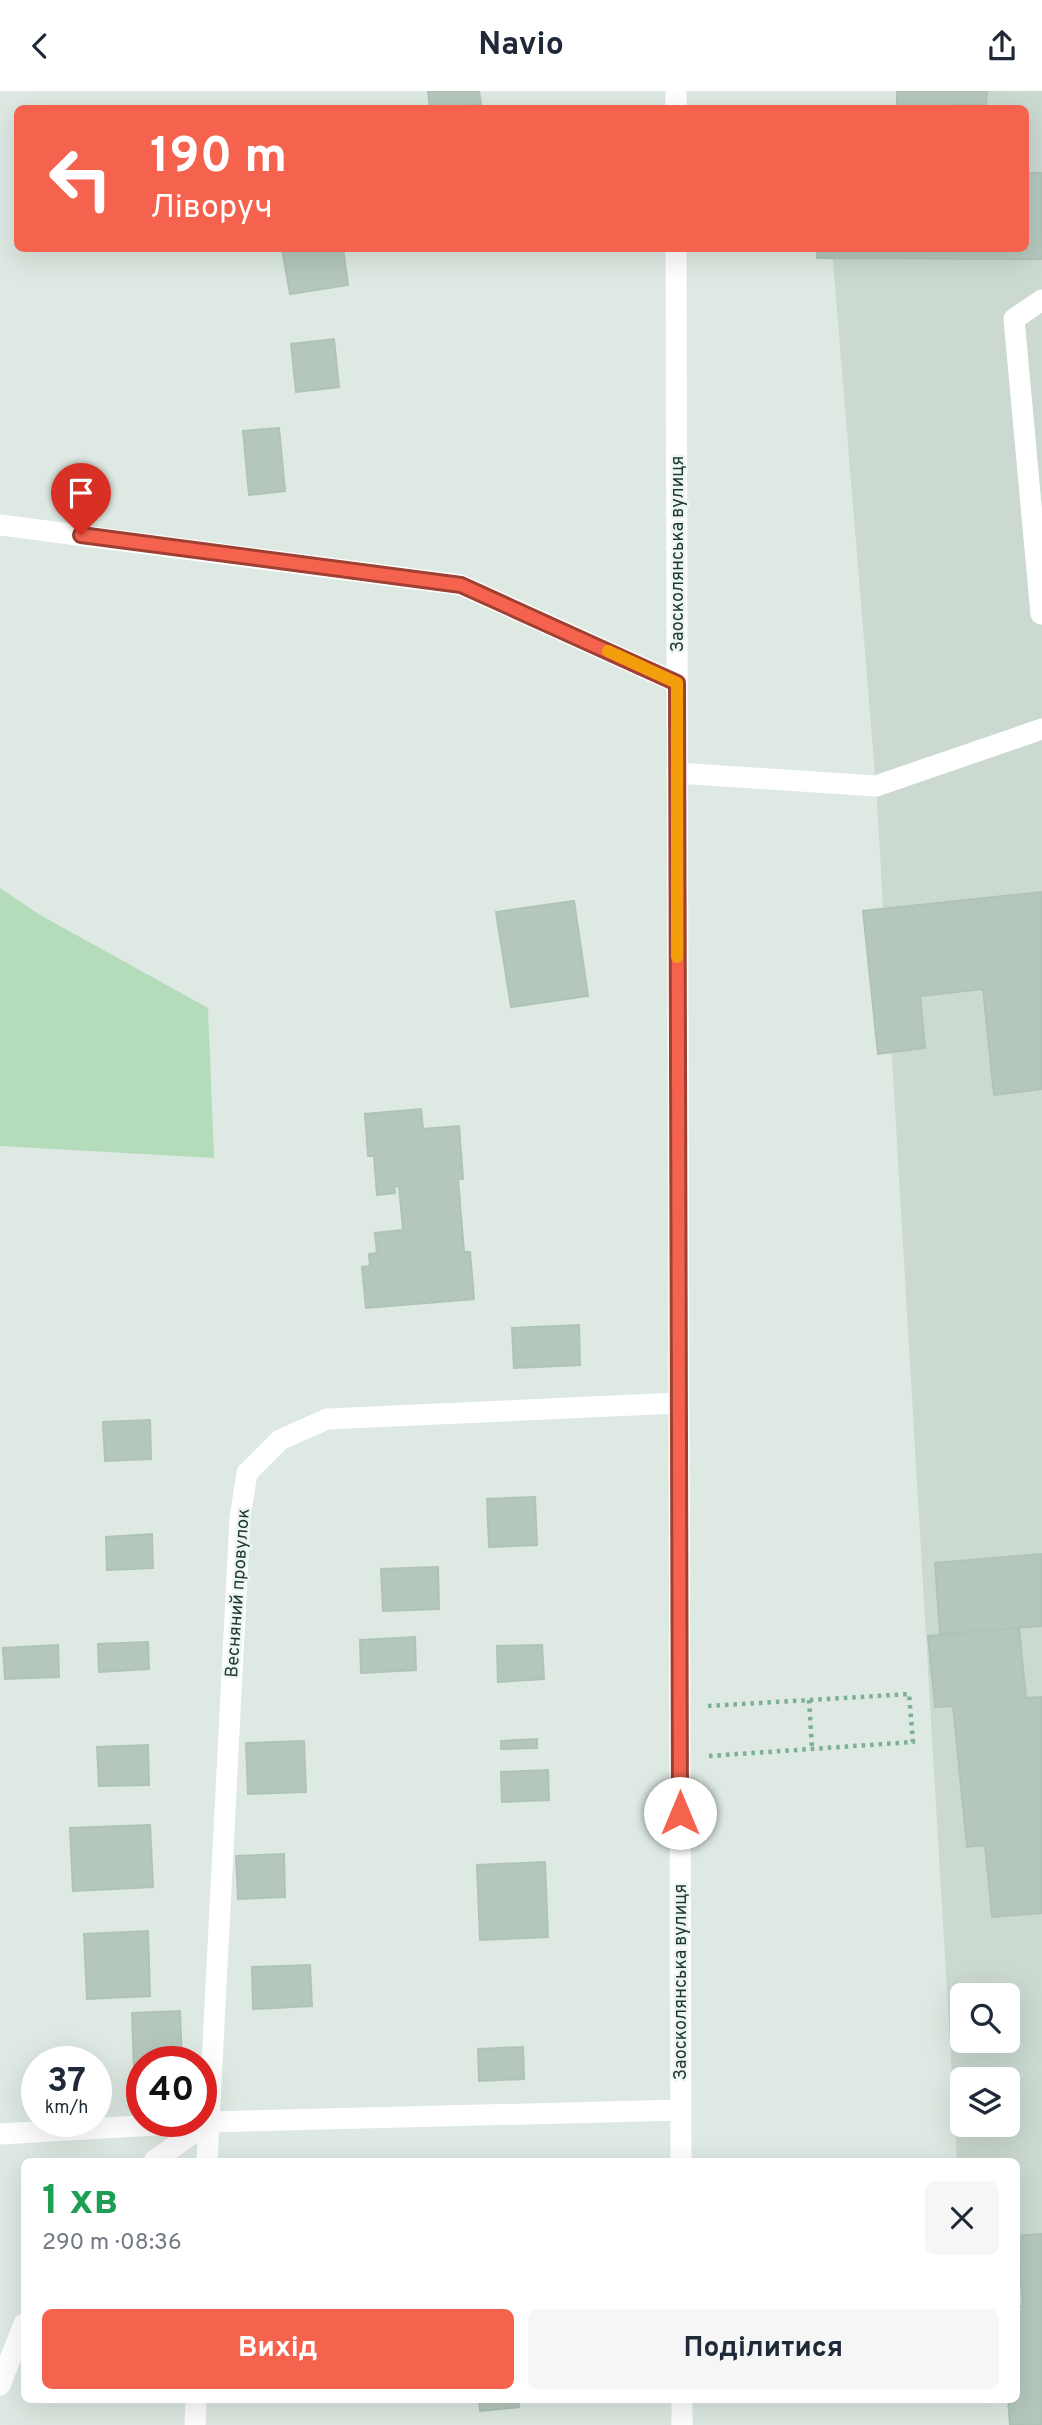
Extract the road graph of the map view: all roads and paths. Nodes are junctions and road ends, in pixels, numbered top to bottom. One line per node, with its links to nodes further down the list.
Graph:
1 (676, 252): 5 (street, Заосколянська вулиця)
2 (1042, 300): 4 (street)
3 (0, 525): 5 (street)
4 (1041, 614)
5 (677, 683): 7 (street, Заосколянська вулиця)
6 (1042, 729): 7 (street)
7 (677, 773): 8 (street, Заосколянська вулиця)
8 (678, 1403): 10 (street, Заосколянська вулиця); 13 (street, Весняний провулок)
9 (809, 1700): 10 (path); 11 (path); 11 (path)
10 (679, 1708): 12 (street, Заосколянська вулиця)
11 (812, 1749): 12 (path)
12 (680, 1758): 14 (street, Заосколянська вулиця)
13 (212, 2046)
14 (681, 2110): 15 (street); 22 (street, Заосколянська вулиця)
15 (217, 2122)
16 (126, 2127): 17 (street)
17 (0, 2134)
18 (187, 2137): 20 (street)
19 (208, 2137): 21 (street, Весняний провулок)
20 (157, 2158)
21 (207, 2158)
22 (681, 2158)
23 (21, 2332): 24 (street)
24 (0, 2385)
25 (196, 2403): 27 (street)
26 (682, 2403): 28 (street)
27 (194, 2425)
28 (682, 2425)

